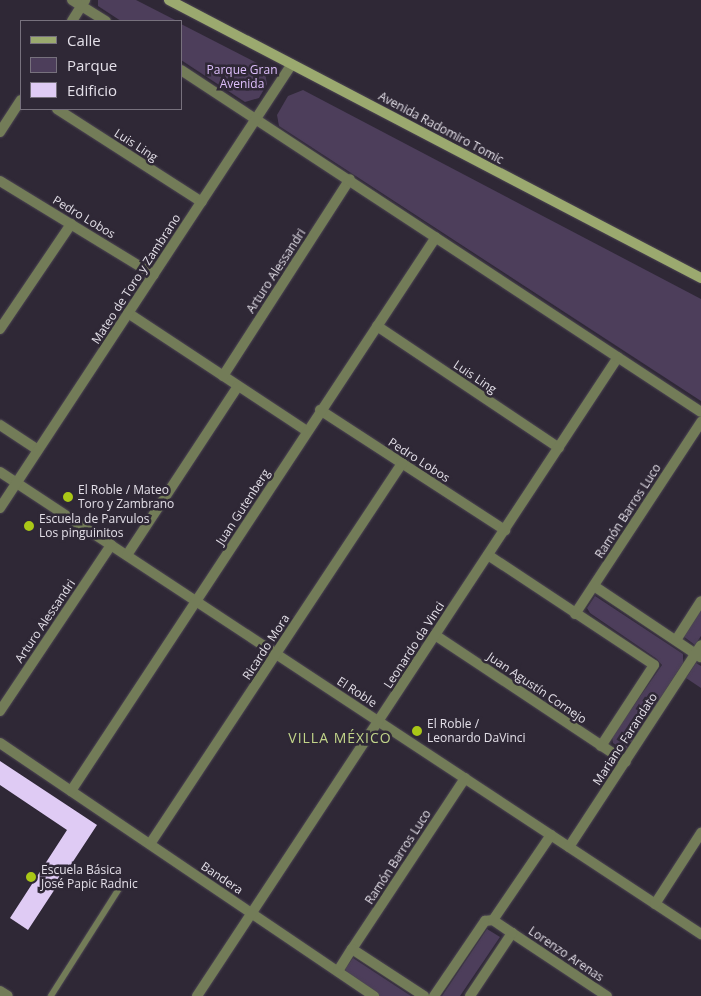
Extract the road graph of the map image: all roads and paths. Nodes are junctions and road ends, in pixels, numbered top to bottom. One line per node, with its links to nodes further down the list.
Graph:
1 (72, 0): 3 (street)
2 (169, 0): 6 (main road, Avenida Radomiro Tomic)
3 (84, 3): 4 (street); 5 (street)
4 (73, 20)
5 (105, 20)
6 (292, 64): 10 (street, Mateo de Toro y Zambrano); 18 (main road, Avenida Radomiro Tomic)
7 (182, 71): 10 (street)
8 (20, 102): 11 (street)
9 (59, 110): 14 (street, Luis Ling)
10 (257, 118): 12 (street); 14 (street, Mateo de Toro y Zambrano)
11 (0, 132)
12 (350, 179): 16 (street); 23 (street, Arturo Alessandri)
13 (0, 181): 15 (street, Pedro Lobos)
14 (202, 202): 17 (street, Mateo de Toro y Zambrano)
15 (71, 224): 17 (street, Pedro Lobos); 21 (street)
16 (436, 237): 20 (street, Juan Gutenberg); 22 (street)
17 (154, 274): 19 (street, Mateo de Toro y Zambrano)
18 (701, 278)
19 (128, 313): 23 (street); 31 (street, Mateo de Toro y Zambrano)
20 (377, 326): 25 (street, Juan Gutenberg); 30 (street, Luis Ling)
21 (0, 329)
22 (618, 357): 26 (street); 30 (street, Leonardo da Vinci)
23 (223, 376): 24 (street)
24 (238, 386): 29 (street); 38 (street)
25 (320, 410): 29 (street, Juan Gutenberg); 32 (street, Pedro Lobos)
26 (701, 412)
27 (701, 422): 40 (street, Ramón Barros Luco)
28 (0, 425): 31 (street)
29 (307, 432): 41 (street, Juan Gutenberg)
30 (559, 448): 36 (street, Leonardo da Vinci)
31 (38, 450): 34 (street, Mateo de Toro y Zambrano)
32 (402, 463): 36 (street, Pedro Lobos); 47 (street, Ricardo Mora)
33 (0, 472): 34 (street, El Roble)
34 (16, 482): 35 (street, Mateo de Toro y Zambrano); 37 (street, El Roble)
35 (0, 508)
36 (505, 530): 39 (street, Leonardo da Vinci)
37 (112, 545): 38 (street, El Roble); 48 (street, Arturo Alessandri)
38 (127, 555): 41 (street, El Roble)
39 (488, 555): 43 (street); 44 (street, Leonardo da Vinci)
40 (594, 586): 43 (street, Ramón Barros Luco); 45 (street)
41 (196, 601): 47 (street, El Roble); 54 (street, Juan Gutenberg)
42 (701, 601): 45 (street)
43 (575, 614): 51 (street, Mariano Farandato)
44 (435, 635): 49 (street, Leonardo da Vinci); 51 (street, Juan Agustín Cornejo)
45 (676, 640): 46 (street)
46 (699, 652): 52 (street, Mariano Farandato)
47 (277, 654): 49 (street, El Roble); 57 (street, Ricardo Mora)
48 (0, 711)
49 (378, 721): 53 (street, El Roble); 61 (street, Leonardo da Vinci)
50 (0, 742): 54 (street, Bandera)
51 (602, 746): 52 (street, Juan Agustín Cornejo)
52 (626, 762): 58 (street, Mariano Farandato)
53 (465, 778): 56 (street, El Roble); 65 (street, Ramón Barros Luco)
54 (72, 791): 57 (street, Bandera)
55 (701, 833): 60 (street)
56 (551, 835): 58 (street, El Roble); 62 (street)
57 (150, 844): 61 (street, Bandera)
58 (569, 847): 60 (street, El Roble)
59 (122, 884): 69 (lane)
60 (656, 904): 64 (street, El Roble)
61 (251, 912): 66 (street, Bandera); 70 (street, Leonardo da Vinci)
62 (493, 920): 63 (street); 73 (street)
63 (512, 933): 74 (street); 75 (street, Lorenzo Arenas)
64 (701, 934)
65 (352, 949): 66 (street); 72 (street)
66 (338, 971): 71 (street, Bandera)
67 (0, 991): 68 (street)
68 (8, 996)
69 (51, 996)
70 (198, 996)
71 (374, 996)
72 (424, 996)
73 (434, 996)
74 (470, 996)
75 (607, 996)

